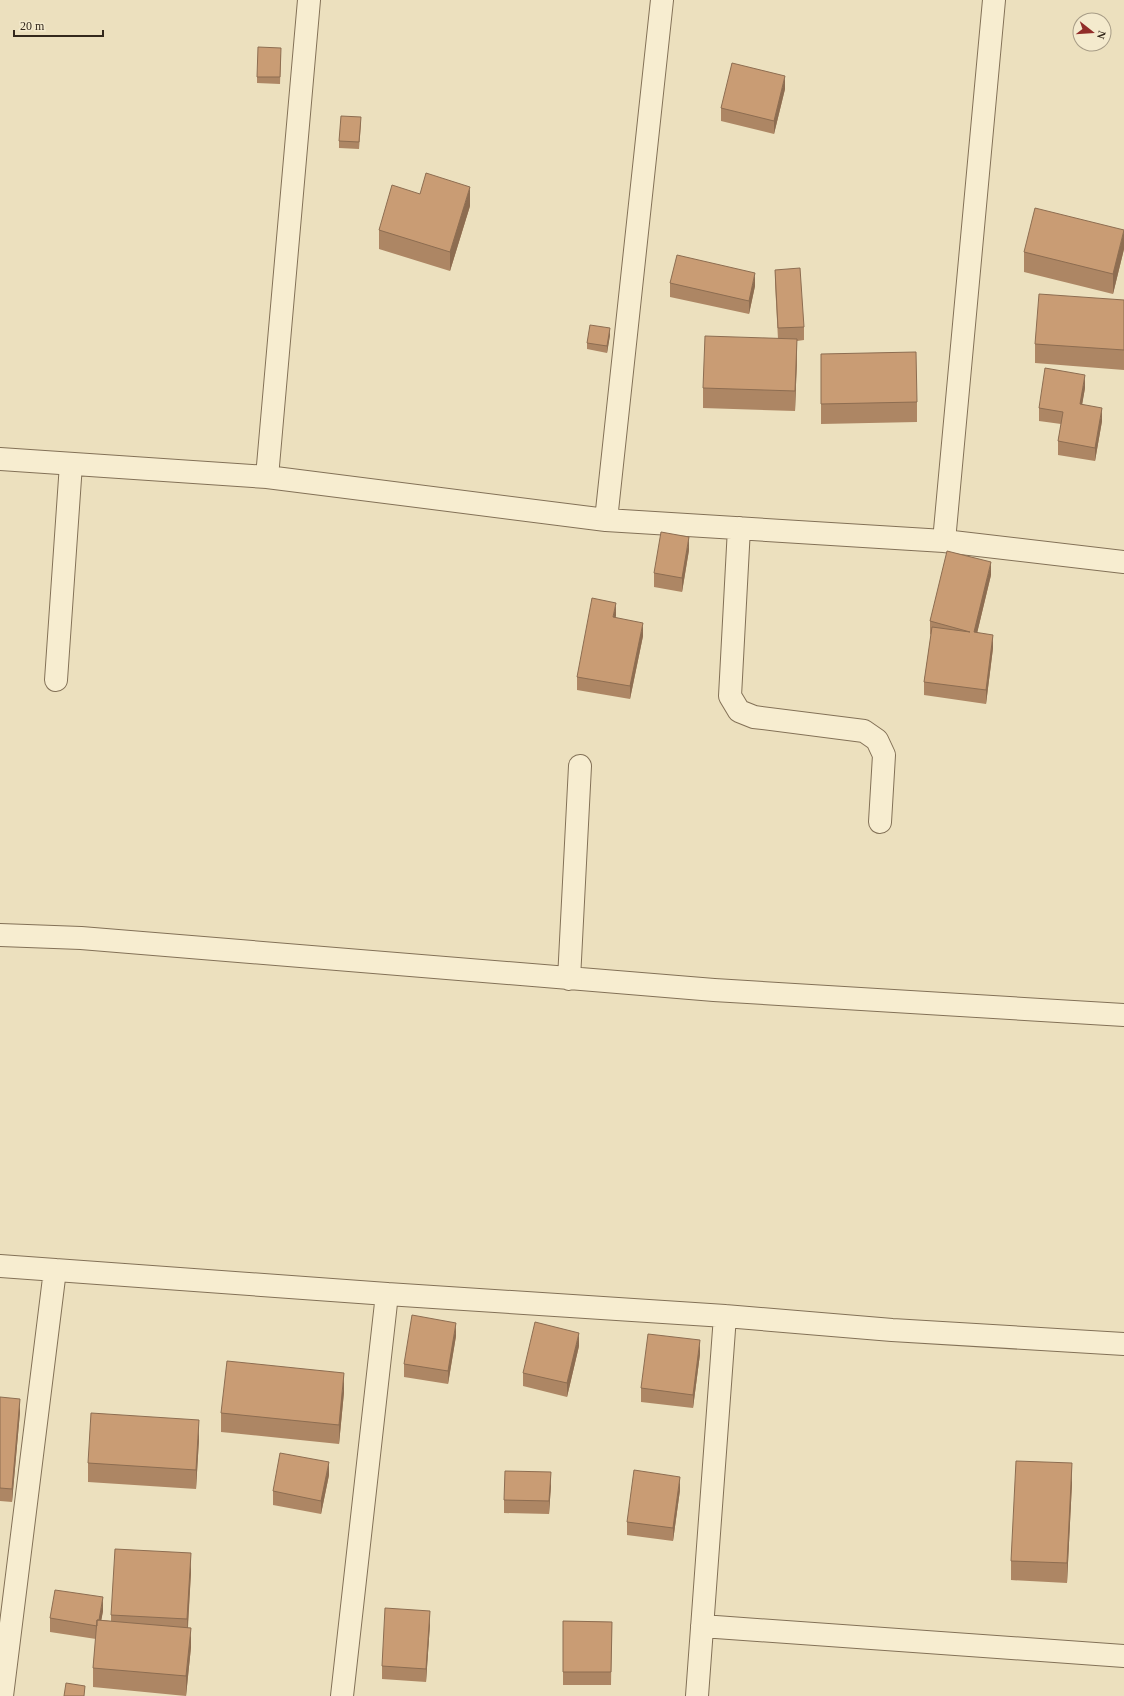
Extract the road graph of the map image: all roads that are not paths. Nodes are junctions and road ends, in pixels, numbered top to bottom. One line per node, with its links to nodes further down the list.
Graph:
1 (309, 0): 6 (street)
2 (662, 0): 7 (street)
3 (994, 0): 9 (street)
4 (0, 459): 5 (street)
5 (71, 464): 6 (street); 11 (street)
6 (267, 477): 7 (street)
7 (606, 520): 8 (street)
8 (739, 528): 9 (street); 13 (street)
9 (944, 541): 10 (street)
10 (1124, 562)
11 (56, 680)
12 (580, 766): 15 (street)
13 (880, 822)
14 (0, 935): 15 (street)
15 (568, 979): 16 (street)
16 (1124, 1015)
17 (0, 1266): 18 (street)
18 (56, 1270): 19 (street); 22 (street)
19 (387, 1294): 20 (street); 26 (street)
20 (725, 1316): 21 (street); 23 (street)
21 (1124, 1344)
22 (8, 1578): 25 (street)
23 (702, 1626): 24 (street); 27 (street)
24 (1124, 1656)
25 (2, 1696)
26 (342, 1696)
27 (697, 1696)

